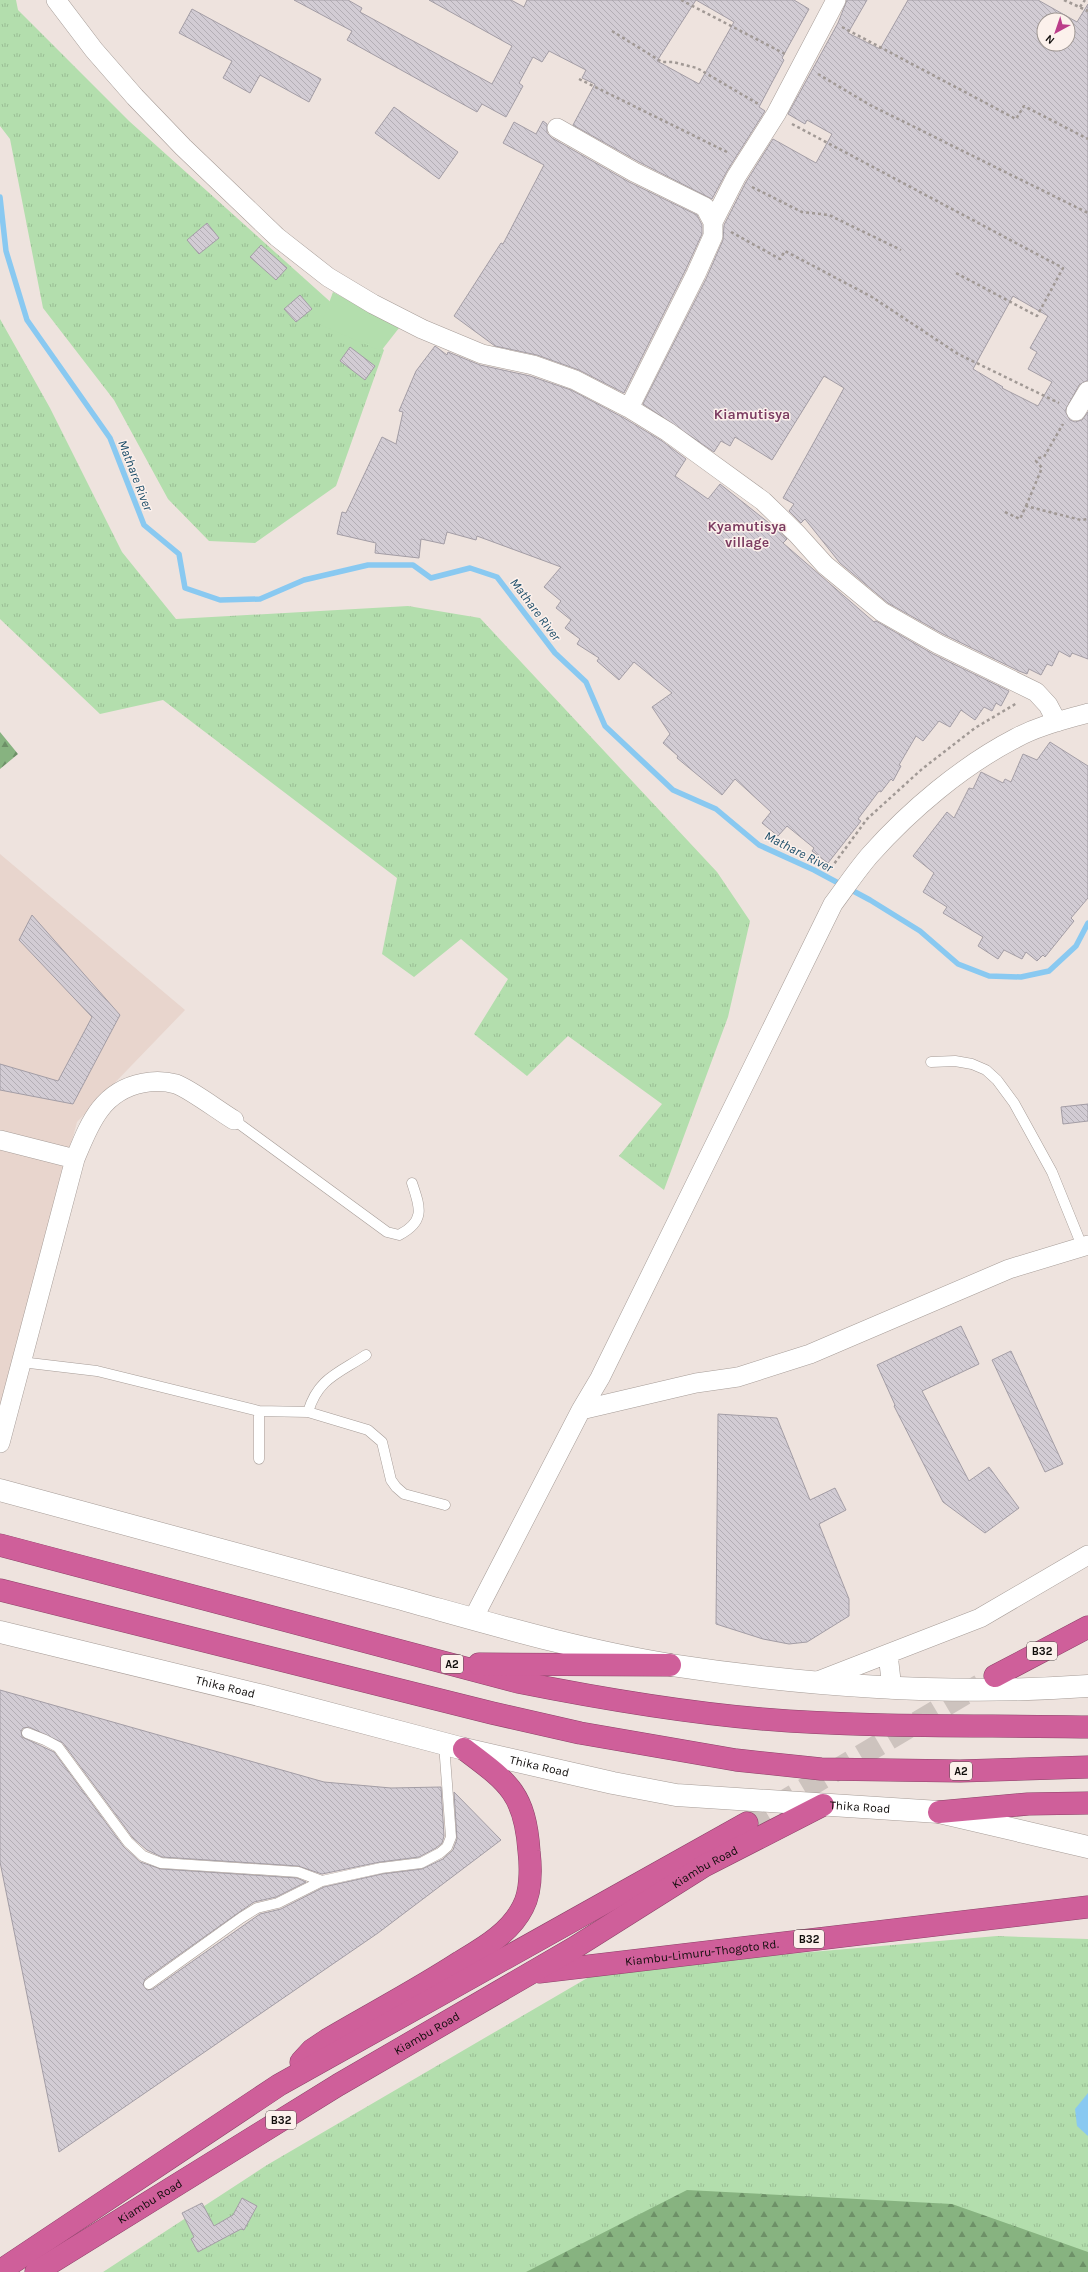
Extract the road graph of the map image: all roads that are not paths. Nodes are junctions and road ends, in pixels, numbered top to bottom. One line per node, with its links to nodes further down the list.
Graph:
1 (56, 0): 6 (street)
2 (836, 0): 4 (street)
3 (557, 128): 4 (street)
4 (713, 222): 6 (street)
5 (1088, 391): 7 (street)
6 (629, 408): 9 (street)
7 (1076, 411)
8 (1088, 713): 9 (street)
9 (1057, 722): 18 (street)
10 (931, 1062): 15 (lane)
11 (234, 1120): 13 (street); 14 (lane)
12 (0, 1140): 13 (street)
13 (75, 1159): 17 (street)
14 (412, 1183)
15 (1085, 1245): 18 (street)
16 (366, 1355): 20 (lane)
17 (21, 1362): 19 (lane); 21 (street)
18 (581, 1410): 28 (street)
19 (259, 1411): 20 (lane); 22 (lane)
20 (308, 1412): 24 (lane)
21 (0, 1443)
22 (260, 1459)
23 (0, 1490): 28 (main road)
24 (446, 1504)
25 (0, 1544): 32 (highway, A2)
26 (1088, 1555): 31 (street)
27 (0, 1590): 41 (highway, A2)
28 (473, 1619): 33 (main road)
29 (1088, 1627): 34 (highway, B32)
30 (0, 1632): 40 (main road, Thika Road)
31 (888, 1654): 35 (street); 37 (street)
32 (449, 1664): 33 (highway); 38 (highway, A2)
33 (670, 1665): 35 (main road)
34 (995, 1676)
35 (814, 1682): 37 (main road)
36 (1088, 1686): 37 (main road)
37 (892, 1690)
38 (1088, 1727)
39 (27, 1733): 47 (lane)
40 (454, 1746): 43 (main road, Thika Road); 47 (lane); 51 (highway, Kiambu Road / B32)
41 (1088, 1767)
42 (1088, 1803): 44 (highway)
43 (823, 1805): 44 (main road, Thika Road); 49 (highway, Kiambu Road / B32)
44 (939, 1812): 46 (main road, Thika Road)
45 (747, 1823): 51 (highway, Kiambu Road / B32)
46 (1088, 1847)
47 (322, 1881): 50 (lane)
48 (1088, 1907): 49 (highway, Kiambu-Limuru-Thogoto Rd. / B32)
49 (530, 1973): 53 (highway, Kiambu Road / B32)
50 (149, 1984)
51 (279, 2085): 52 (highway, Kiambu Road / B32)
52 (0, 2271)
53 (36, 2272)

